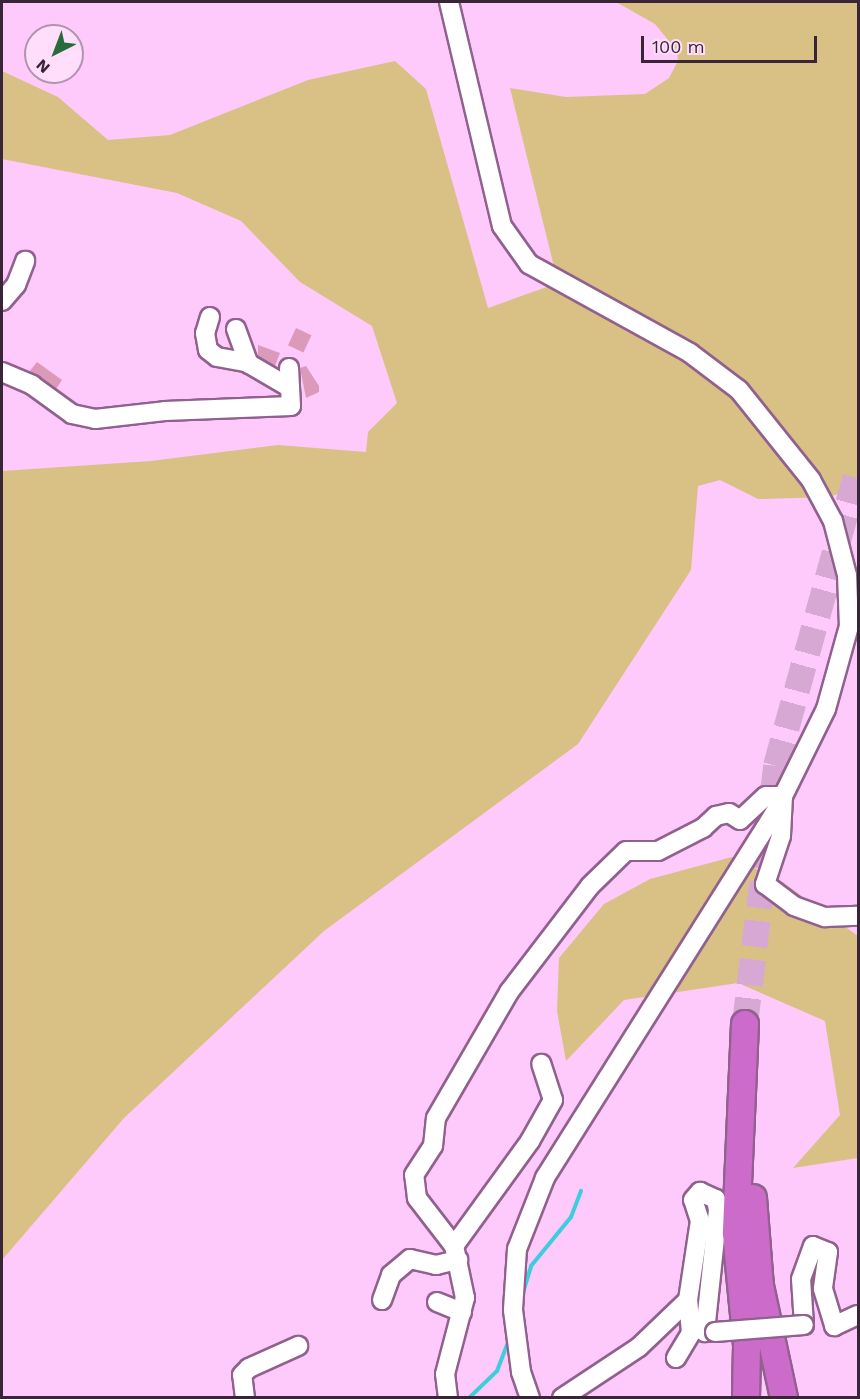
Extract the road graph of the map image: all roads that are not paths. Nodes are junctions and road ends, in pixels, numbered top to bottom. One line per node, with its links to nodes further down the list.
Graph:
1 (449, 2): 10 (street)
2 (26, 261): 3 (street)
3 (2, 301)
4 (210, 317): 6 (street)
5 (236, 329): 6 (street)
6 (249, 364): 8 (street)
7 (2, 372): 8 (street)
8 (23, 381): 9 (street)
9 (2, 388)
10 (783, 796): 11 (street); 15 (street); 27 (street)
11 (858, 916)
12 (745, 1024): 14 (highway)
13 (541, 1064): 15 (street)
14 (743, 1111): 29 (highway); 30 (highway)
15 (456, 1253): 16 (street); 21 (street)
16 (410, 1259): 17 (street); 18 (street)
17 (386, 1265)
18 (382, 1300)
19 (688, 1300): 22 (street, bridge); 24 (street); 28 (street)
20 (437, 1302): 21 (street)
21 (462, 1312): 26 (street)
22 (858, 1314)
23 (299, 1345): 25 (street)
24 (676, 1358)
25 (245, 1398)
26 (448, 1398)
27 (530, 1398)
28 (561, 1398)
29 (746, 1398)
30 (784, 1398)

